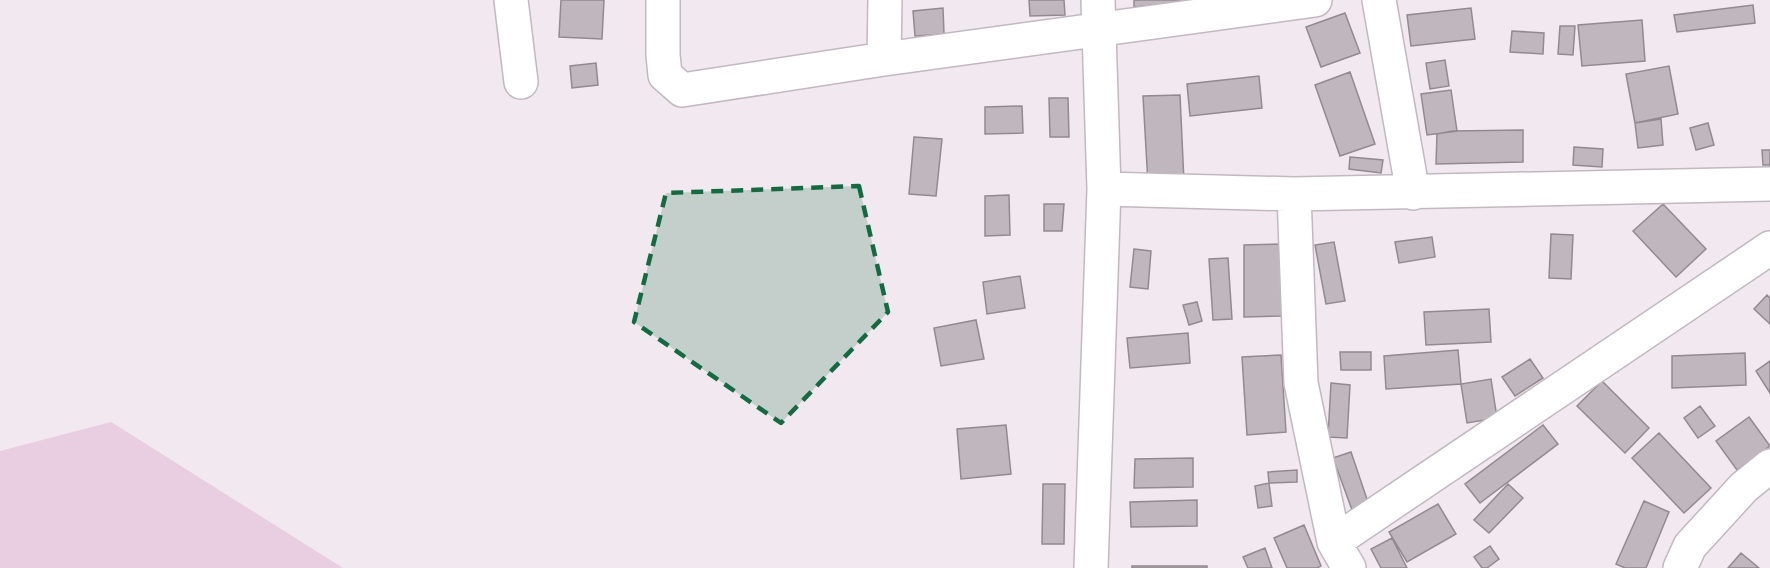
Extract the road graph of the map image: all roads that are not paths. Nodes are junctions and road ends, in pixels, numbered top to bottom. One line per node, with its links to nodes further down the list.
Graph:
1 (511, 0): 8 (street)
2 (663, 0): 7 (street)
3 (885, 0): 7 (street)
4 (1316, 0): 6 (street)
5 (1379, 0): 11 (street)
6 (1098, 15): 7 (street); 10 (street)
7 (884, 59)
8 (521, 82)
9 (1770, 184): 11 (street)
10 (1104, 189): 12 (street); 16 (street)
11 (1413, 193): 12 (street)
12 (1294, 194): 15 (street)
13 (1770, 248): 15 (street)
14 (1770, 466): 17 (street)
15 (1341, 555)
16 (1091, 568)
17 (1680, 568)

